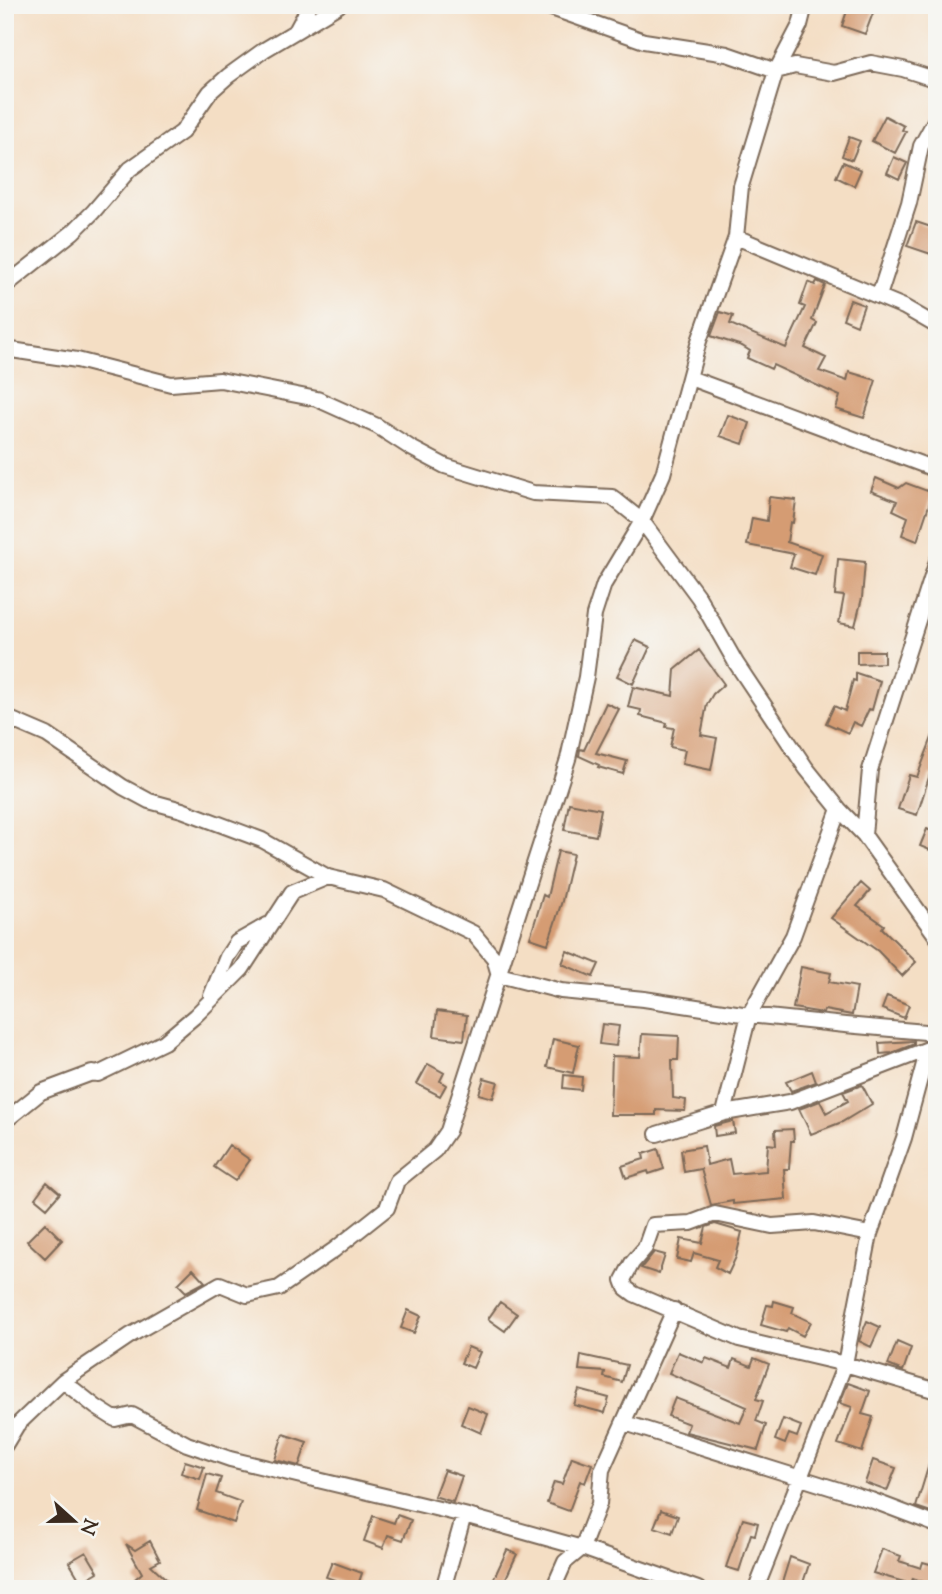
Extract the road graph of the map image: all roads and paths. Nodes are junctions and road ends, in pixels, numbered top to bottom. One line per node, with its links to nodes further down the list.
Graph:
1 (310, 5): 5 (street)
2 (339, 5): 5 (street)
3 (543, 5): 6 (street)
4 (805, 5): 6 (street)
5 (296, 31): 10 (street)
6 (776, 71): 7 (street); 9 (street)
7 (937, 80)
8 (937, 117): 11 (street)
9 (736, 237): 11 (street); 14 (street)
10 (5, 286)
11 (878, 296): 12 (street)
12 (937, 326)
13 (5, 349): 16 (street)
14 (690, 378): 15 (street); 16 (street)
15 (937, 470)
16 (642, 522): 19 (street); 23 (street)
17 (937, 561): 20 (street)
18 (5, 717): 21 (street)
19 (839, 809): 20 (street); 24 (street)
20 (864, 835): 22 (street)
21 (328, 877): 23 (street); 28 (street)
22 (937, 937)
23 (499, 975): 24 (street); 33 (street)
24 (749, 1015): 25 (street); 27 (street)
25 (937, 1033)
26 (932, 1047): 27 (street); 30 (street)
27 (724, 1113): 29 (street)
28 (5, 1121)
29 (657, 1133)
30 (870, 1234): 31 (street); 32 (street)
31 (674, 1310): 32 (street); 35 (street)
32 (845, 1364): 34 (street); 37 (street)
33 (63, 1381): 36 (street); 38 (street)
34 (937, 1391)
35 (625, 1423): 37 (street); 40 (street)
36 (5, 1445)
37 (800, 1478): 39 (street); 44 (street)
38 (464, 1515): 40 (street); 41 (street)
39 (937, 1525)
40 (582, 1548): 42 (street); 43 (street)
41 (443, 1589)
42 (553, 1589)
43 (698, 1589)
44 (756, 1589)

